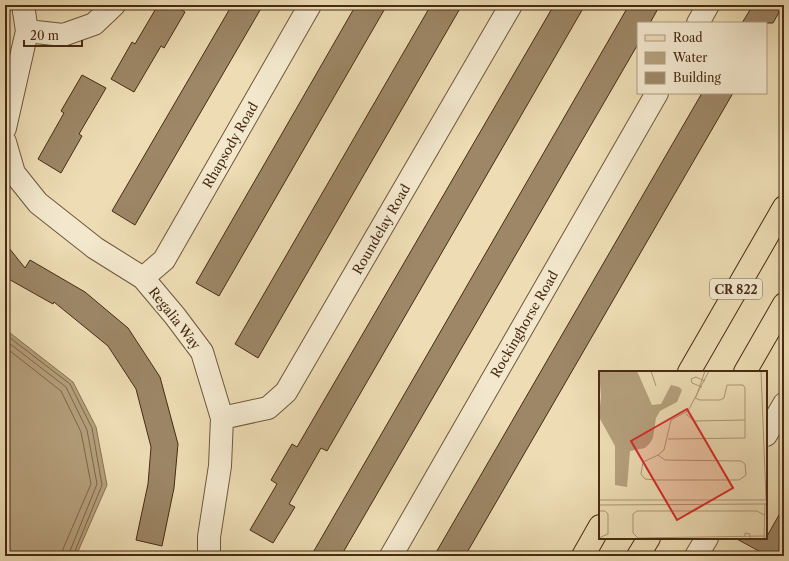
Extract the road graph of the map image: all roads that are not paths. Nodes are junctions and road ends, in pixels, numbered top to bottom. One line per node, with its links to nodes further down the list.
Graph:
1 (23, 5): 7 (street)
2 (114, 5): 7 (street)
3 (310, 5): 12 (street, Rhapsody Road)
4 (511, 5): 17 (street, Roundelay Road)
5 (708, 5): 6 (street)
6 (699, 22)
7 (28, 32): 9 (street)
8 (657, 94): 23 (street, Rockinghorse Road)
9 (5, 128)
10 (5, 142): 12 (street, Regalia Way)
11 (784, 207): 14 (main road, CR 822)
12 (143, 278): 17 (street, Regalia Way)
13 (784, 304): 15 (main road)
14 (690, 371)
15 (746, 371)
16 (784, 404): 18 (street)
17 (222, 418): 22 (street, Regalia Way)
18 (767, 434)
19 (599, 528): 24 (main road)
20 (648, 539): 25 (main road)
21 (706, 539): 26 (street)
22 (210, 556)
23 (390, 556)
24 (583, 556)
25 (638, 556)
26 (696, 556)

